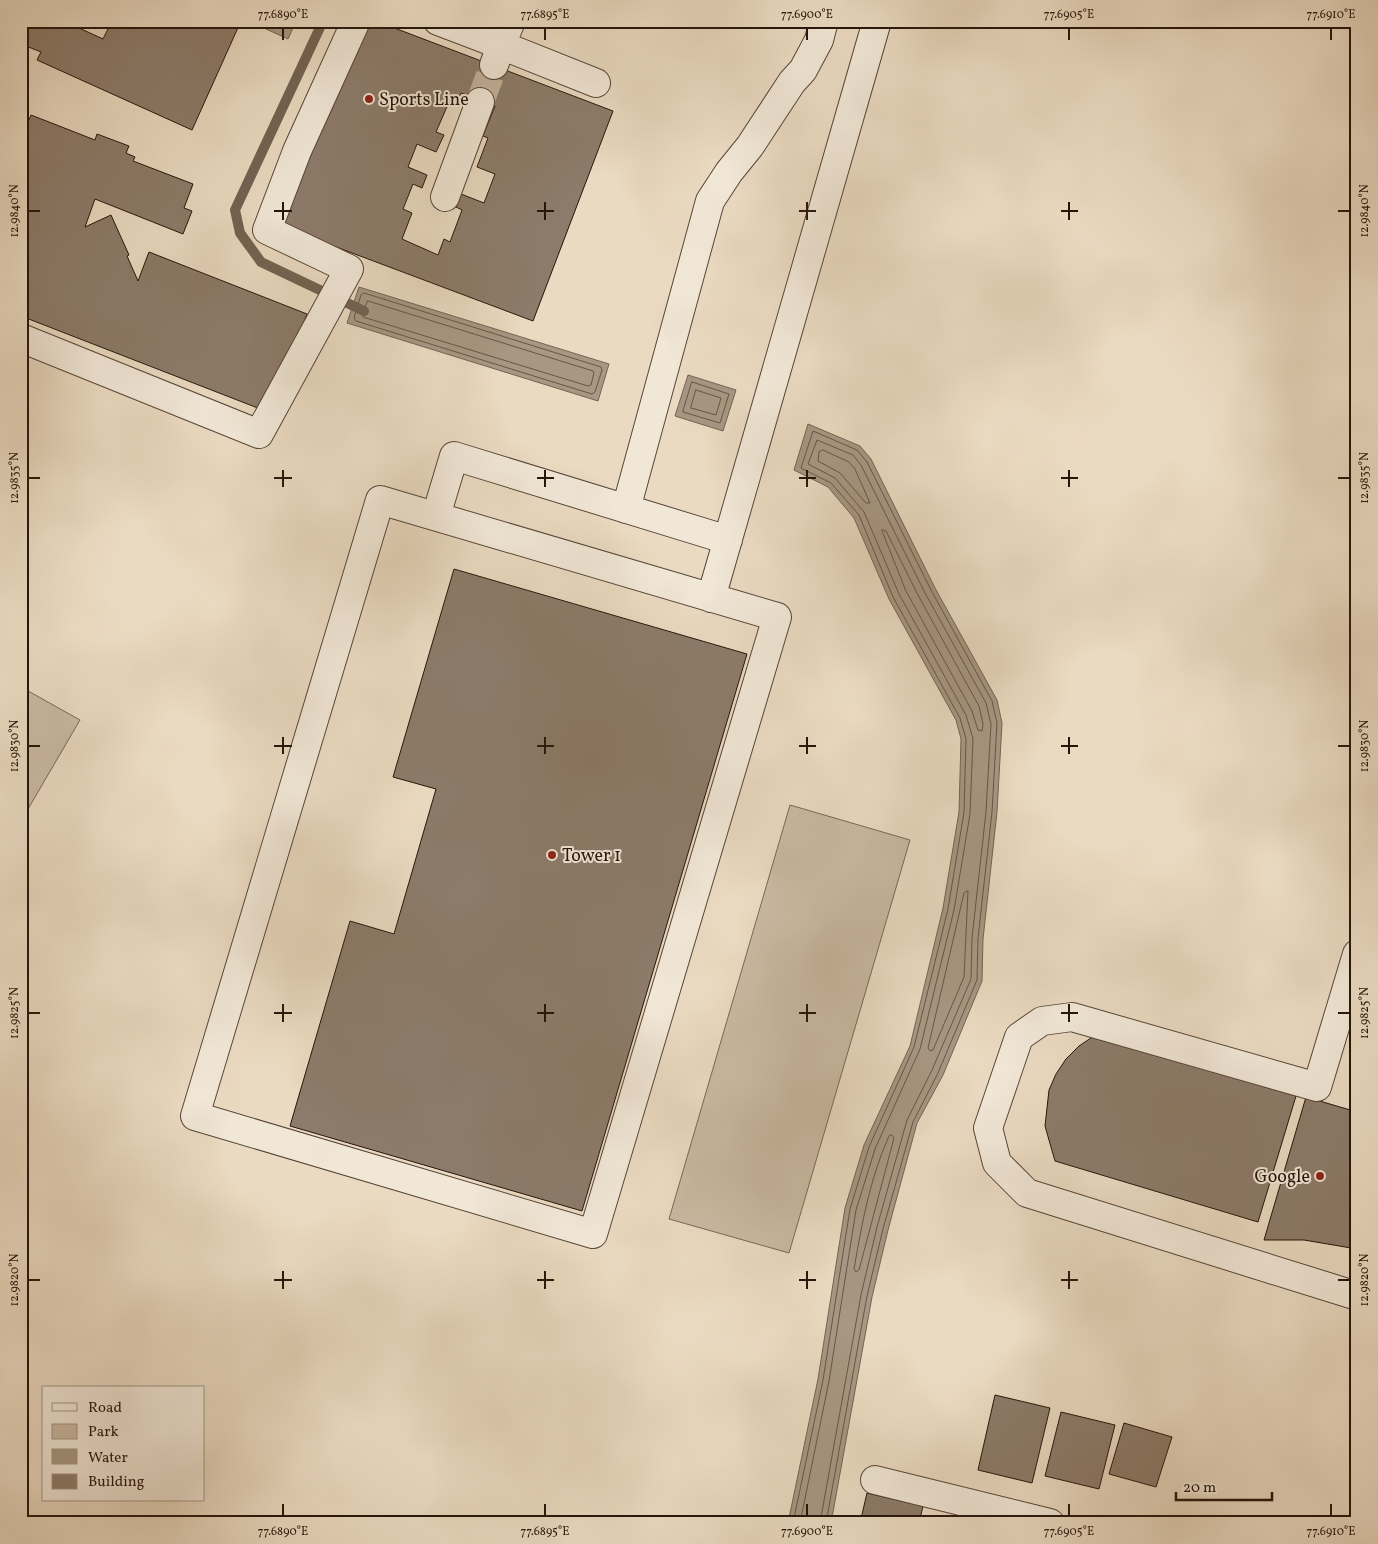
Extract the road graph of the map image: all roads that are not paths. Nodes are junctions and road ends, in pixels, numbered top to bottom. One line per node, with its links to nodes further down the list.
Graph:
1 (356, 21): 9 (street)
2 (438, 21): 5 (street)
3 (824, 21): 10 (street)
4 (877, 21): 12 (street)
5 (502, 44): 6 (street)
6 (596, 83)
7 (480, 102): 8 (street)
8 (445, 197)
9 (21, 338)
10 (626, 509): 11 (street); 12 (street)
11 (436, 516): 13 (street); 13 (street)
12 (728, 540): 13 (street)
13 (711, 598)
14 (1357, 954): 15 (street)
15 (1357, 1296)
16 (875, 1480): 17 (street)
17 (1050, 1523)

